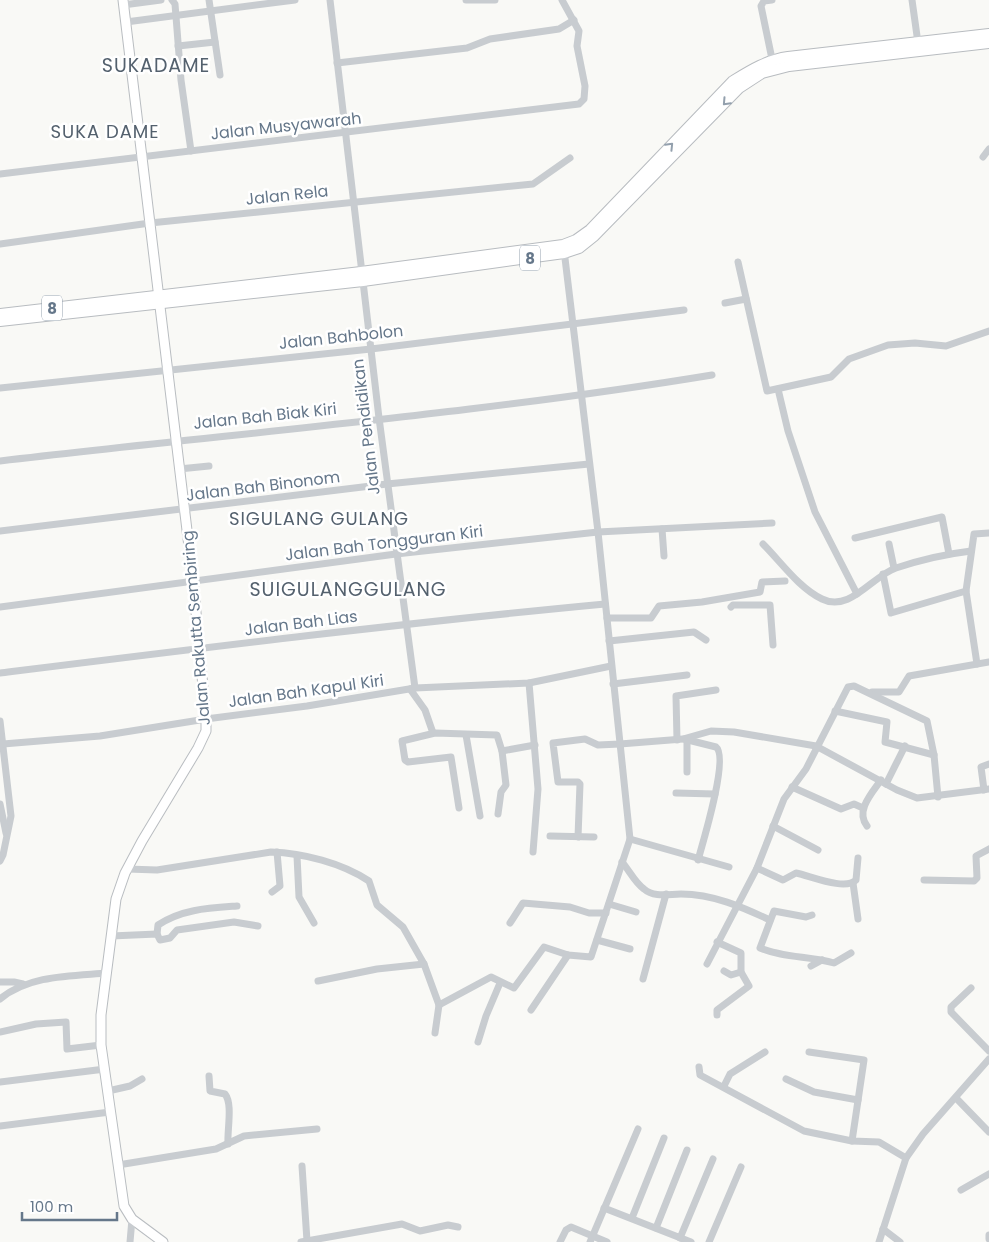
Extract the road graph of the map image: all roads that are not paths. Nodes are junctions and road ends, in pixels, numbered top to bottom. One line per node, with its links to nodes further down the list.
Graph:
1 (161, 0): 12 (street)
2 (172, 0): 14 (street)
3 (210, 0): 13 (street)
4 (295, 0): 11 (street)
5 (330, 0): 23 (street, Jalan Pendidikan)
6 (466, 0): 7 (street)
7 (495, 0)
8 (562, 0): 15 (street)
9 (772, 0): 22 (street)
10 (912, 0): 19 (street)
11 (276, 1): 13 (street)
12 (123, 3): 16 (main road, Jalan Rakutta Sembiring)
13 (211, 10): 14 (street); 18 (street)
14 (175, 16): 16 (street); 21 (street)
15 (574, 20): 23 (street); 25 (street, Jalan Musyawarah)
16 (126, 22): 29 (main road, Jalan Rakutta Sembiring)
17 (989, 34): 19 (highway, 8)
18 (215, 42): 21 (street); 24 (street)
19 (918, 43): 22 (highway, 8)
20 (989, 43): 35 (highway, 8, one-way to 35)
21 (178, 46): 27 (street)
22 (772, 60): 35 (highway, 8, one-way to 22)
23 (337, 63): 25 (street, Jalan Pendidikan)
24 (220, 75)
25 (344, 134): 27 (street, Jalan Musyawarah); 32 (street, Jalan Pendidikan)
26 (989, 149): 28 (street)
27 (191, 150): 29 (street, Jalan Musyawarah)
28 (983, 156)
29 (143, 157): 31 (street, Jalan Musyawarah); 33 (main road, Jalan Rakutta Sembiring)
30 (570, 158): 32 (street, Jalan Rela)
31 (0, 174)
32 (352, 202): 33 (street, Jalan Rela); 37 (street, Jalan Pendidikan)
33 (150, 223): 34 (street, Jalan Rela); 38 (main road, Jalan Rakutta Sembiring)
34 (0, 244)
35 (564, 249): 37 (highway, 8); 44 (street)
36 (738, 262): 39 (street)
37 (362, 276): 38 (highway, 8); 46 (street, Jalan Pendidikan)
38 (158, 299): 42 (highway, 8); 43 (highway, 8); 47 (main road, Jalan Rakutta Sembiring)
39 (746, 299): 40 (street); 50 (street)
40 (725, 303)
41 (684, 310): 44 (street, Jalan Bahbolon)
42 (0, 314)
43 (0, 321)
44 (572, 323): 46 (street, Jalan Bahbolon); 51 (street)
45 (989, 331): 50 (street)
46 (371, 349): 47 (street, Jalan Bahbolon); 52 (street, Jalan Pendidikan)
47 (168, 370): 49 (street, Jalan Bahbolon); 53 (main road, Jalan Rakutta Sembiring)
48 (712, 375): 51 (street, Jalan Bah Biak Kiri)
49 (0, 388)
50 (778, 389): 78 (street)
51 (580, 393): 52 (street, Jalan Bah Biak Kiri); 55 (street)
52 (378, 418): 53 (street, Jalan Bah Biak Kiri); 58 (street, Jalan Pendidikan)
53 (176, 440): 54 (street, Jalan Bah Biak Kiri); 57 (main road, Jalan Rakutta Sembiring)
54 (0, 461)
55 (589, 464): 58 (street, Jalan Bah Binonom); 63 (street)
56 (209, 466): 57 (street)
57 (180, 469): 59 (main road, Jalan Rakutta Sembiring)
58 (387, 484): 59 (street, Jalan Bah Binonom); 69 (street, Jalan Pendidikan)
59 (184, 510): 62 (street, Jalan Bah Binonom); 74 (main road, Jalan Rakutta Sembiring)
60 (772, 523): 61 (street, Jalan Bah Tongguran Kiri)
61 (662, 529): 63 (street, Jalan Bah Tongguran Kiri); 71 (street)
62 (0, 531)
63 (598, 532): 69 (street, Jalan Bah Tongguran Kiri); 79 (street)
64 (989, 533): 68 (street)
65 (855, 538): 70 (street)
66 (763, 544): 78 (street)
67 (889, 544): 72 (street)
68 (971, 550): 70 (street); 77 (street)
69 (396, 554): 74 (street, Jalan Bah Tongguran Kiri); 84 (street, Jalan Pendidikan)
70 (949, 554): 72 (street)
71 (664, 556)
72 (894, 568): 73 (street)
73 (883, 574): 77 (street); 78 (street)
74 (193, 580): 81 (street, Jalan Bah Tongguran Kiri); 88 (main road, Jalan Rakutta Sembiring)
75 (785, 580): 76 (street)
76 (761, 591): 80 (street); 83 (street)
77 (966, 591): 90 (street)
78 (857, 594)
79 (605, 604): 83 (street); 84 (street, Jalan Bah Lias)
80 (766, 604): 82 (street); 87 (street)
81 (0, 607)
82 (731, 608)
83 (608, 618): 86 (street)
84 (405, 623): 88 (street, Jalan Bah Lias); 96 (street, Jalan Pendidikan)
85 (706, 640): 86 (street)
86 (609, 641): 91 (street)
87 (773, 645)
88 (200, 648): 92 (street, Jalan Bah Lias); 100 (main road, Jalan Rakutta Sembiring)
89 (989, 662): 90 (street)
90 (977, 664): 98 (street)
91 (612, 666): 94 (street, Jalan Bah Kapul Kiri); 95 (street)
92 (0, 673)
93 (687, 675): 95 (street)
94 (529, 683): 96 (street, Jalan Bah Kapul Kiri); 107 (street)
95 (614, 684): 106 (street)
96 (412, 688): 100 (street, Jalan Bah Kapul Kiri); 102 (street)
97 (716, 690): 104 (street)
98 (868, 692): 99 (street); 111 (street)
99 (835, 711): 108 (street); 109 (street)
100 (206, 719): 105 (street, Jalan Bah Kapul Kiri); 145 (main road, Jalan Rakutta Sembiring)
101 (0, 721): 105 (street)
102 (433, 733): 103 (street); 121 (street)
103 (466, 735): 110 (street); 125 (street)
104 (682, 740): 106 (street); 108 (street); 113 (street); 118 (street)
105 (3, 744): 124 (street)
106 (620, 744): 131 (street); 133 (street)
107 (535, 745): 110 (street); 137 (street)
108 (816, 746): 114 (street); 115 (street)
109 (905, 746): 111 (street); 114 (street)
110 (502, 751): 123 (street)
111 (934, 755): 119 (street)
112 (989, 764): 116 (street)
113 (687, 772)
114 (883, 782): 119 (street); 122 (street)
115 (792, 787): 122 (street); 127 (street)
116 (987, 789): 119 (street)
117 (676, 793): 118 (street)
118 (715, 794): 140 (street)
119 (938, 797)
120 (0, 804): 126 (street)
121 (459, 808)
122 (863, 808): 128 (street)
123 (498, 814)
124 (10, 816): 126 (street); 129 (street)
125 (480, 816)
126 (1, 818): 129 (street)
127 (773, 826): 135 (street); 144 (street)
128 (867, 826)
129 (7, 835): 141 (street)
130 (550, 836): 131 (street)
131 (578, 837): 132 (street)
132 (594, 837)
133 (630, 839): 140 (street); 142 (street)
134 (989, 849): 146 (street)
135 (818, 850)
136 (277, 852): 138 (street); 145 (street); 148 (street)
137 (533, 852)
138 (297, 856): 158 (street); 169 (street)
139 (858, 858): 147 (street)
140 (698, 860): 143 (street)
141 (0, 861)
142 (622, 862): 149 (street); 150 (street)
143 (729, 867)
144 (756, 868): 147 (street); 151 (street)
145 (127, 869): 162 (main road, Jalan Rakutta Sembiring)
146 (924, 880)
147 (853, 883): 156 (street)
148 (272, 892)
149 (666, 894): 151 (street); 175 (street)
150 (609, 904): 153 (street); 154 (street)
151 (737, 905): 157 (street); 164 (street)
152 (237, 906): 161 (street)
153 (636, 912)
154 (606, 913): 159 (street); 163 (street)
155 (812, 915): 157 (street)
156 (858, 919)
157 (770, 920): 168 (street)
158 (314, 923)
159 (510, 923)
160 (258, 926): 161 (street)
161 (157, 934): 162 (street)
162 (111, 936): 174 (main road, Jalan Rakutta Sembiring)
163 (597, 940): 165 (street); 167 (street)
164 (717, 942): 170 (street); 173 (street)
165 (630, 949)
166 (851, 952): 168 (street)
167 (568, 955): 178 (street); 183 (street)
168 (822, 960): 171 (street)
169 (424, 964): 176 (street); 182 (street)
170 (707, 964)
171 (811, 966)
172 (724, 970): 173 (street)
173 (741, 972): 184 (street)
174 (107, 973): 179 (street); 188 (main road, Jalan Rakutta Sembiring)
175 (643, 979)
176 (318, 980)
177 (0, 982): 179 (street)
178 (500, 982): 182 (street); 187 (street)
179 (24, 984): 181 (street)
180 (971, 988): 189 (street)
181 (0, 998)
182 (439, 1005): 186 (street)
183 (531, 1010)
184 (717, 1015)
185 (0, 1032): 188 (street)
186 (435, 1033)
187 (478, 1042)
188 (101, 1045): 194 (main road, Jalan Rakutta Sembiring)
189 (989, 1051)
190 (765, 1052): 199 (street)
191 (808, 1052): 202 (street)
192 (989, 1059): 201 (street)
193 (699, 1067): 199 (street)
194 (105, 1069): 198 (street); 200 (main road, Jalan Rakutta Sembiring)
195 (209, 1076): 210 (street)
196 (786, 1079): 202 (street)
197 (142, 1080): 200 (street)
198 (0, 1082)
199 (724, 1086): 209 (street)
200 (108, 1090): 203 (main road, Jalan Rakutta Sembiring)
201 (956, 1098): 207 (street); 212 (street)
202 (858, 1100): 209 (street)
203 (110, 1112): 204 (street); 214 (main road, Jalan Rakutta Sembiring)
204 (0, 1126)
205 (638, 1128): 219 (street)
206 (317, 1129): 210 (street)
207 (989, 1132)
208 (664, 1138): 220 (street)
209 (852, 1141): 212 (street)
210 (228, 1144): 214 (street)
211 (687, 1150): 223 (street)
212 (906, 1158): 224 (street)
213 (713, 1159): 226 (street)
214 (118, 1165): 221 (main road, Jalan Rakutta Sembiring)
215 (302, 1166): 231 (street)
216 (740, 1167): 235 (street)
217 (989, 1174): 218 (street)
218 (961, 1190)
219 (604, 1208): 220 (street); 227 (street)
220 (632, 1218): 223 (street)
221 (132, 1219): 229 (street); 230 (main road)
222 (458, 1226): 231 (street)
223 (656, 1228): 226 (street)
224 (883, 1229): 236 (street); 237 (street)
225 (989, 1235): 228 (street)
226 (680, 1238): 234 (street)
227 (592, 1239): 232 (street); 233 (street)
228 (989, 1239)
229 (130, 1242)
230 (163, 1242)
231 (304, 1242)
232 (560, 1242)
233 (607, 1242)
234 (691, 1242)
235 (709, 1242)
236 (879, 1242)
237 (900, 1242)

